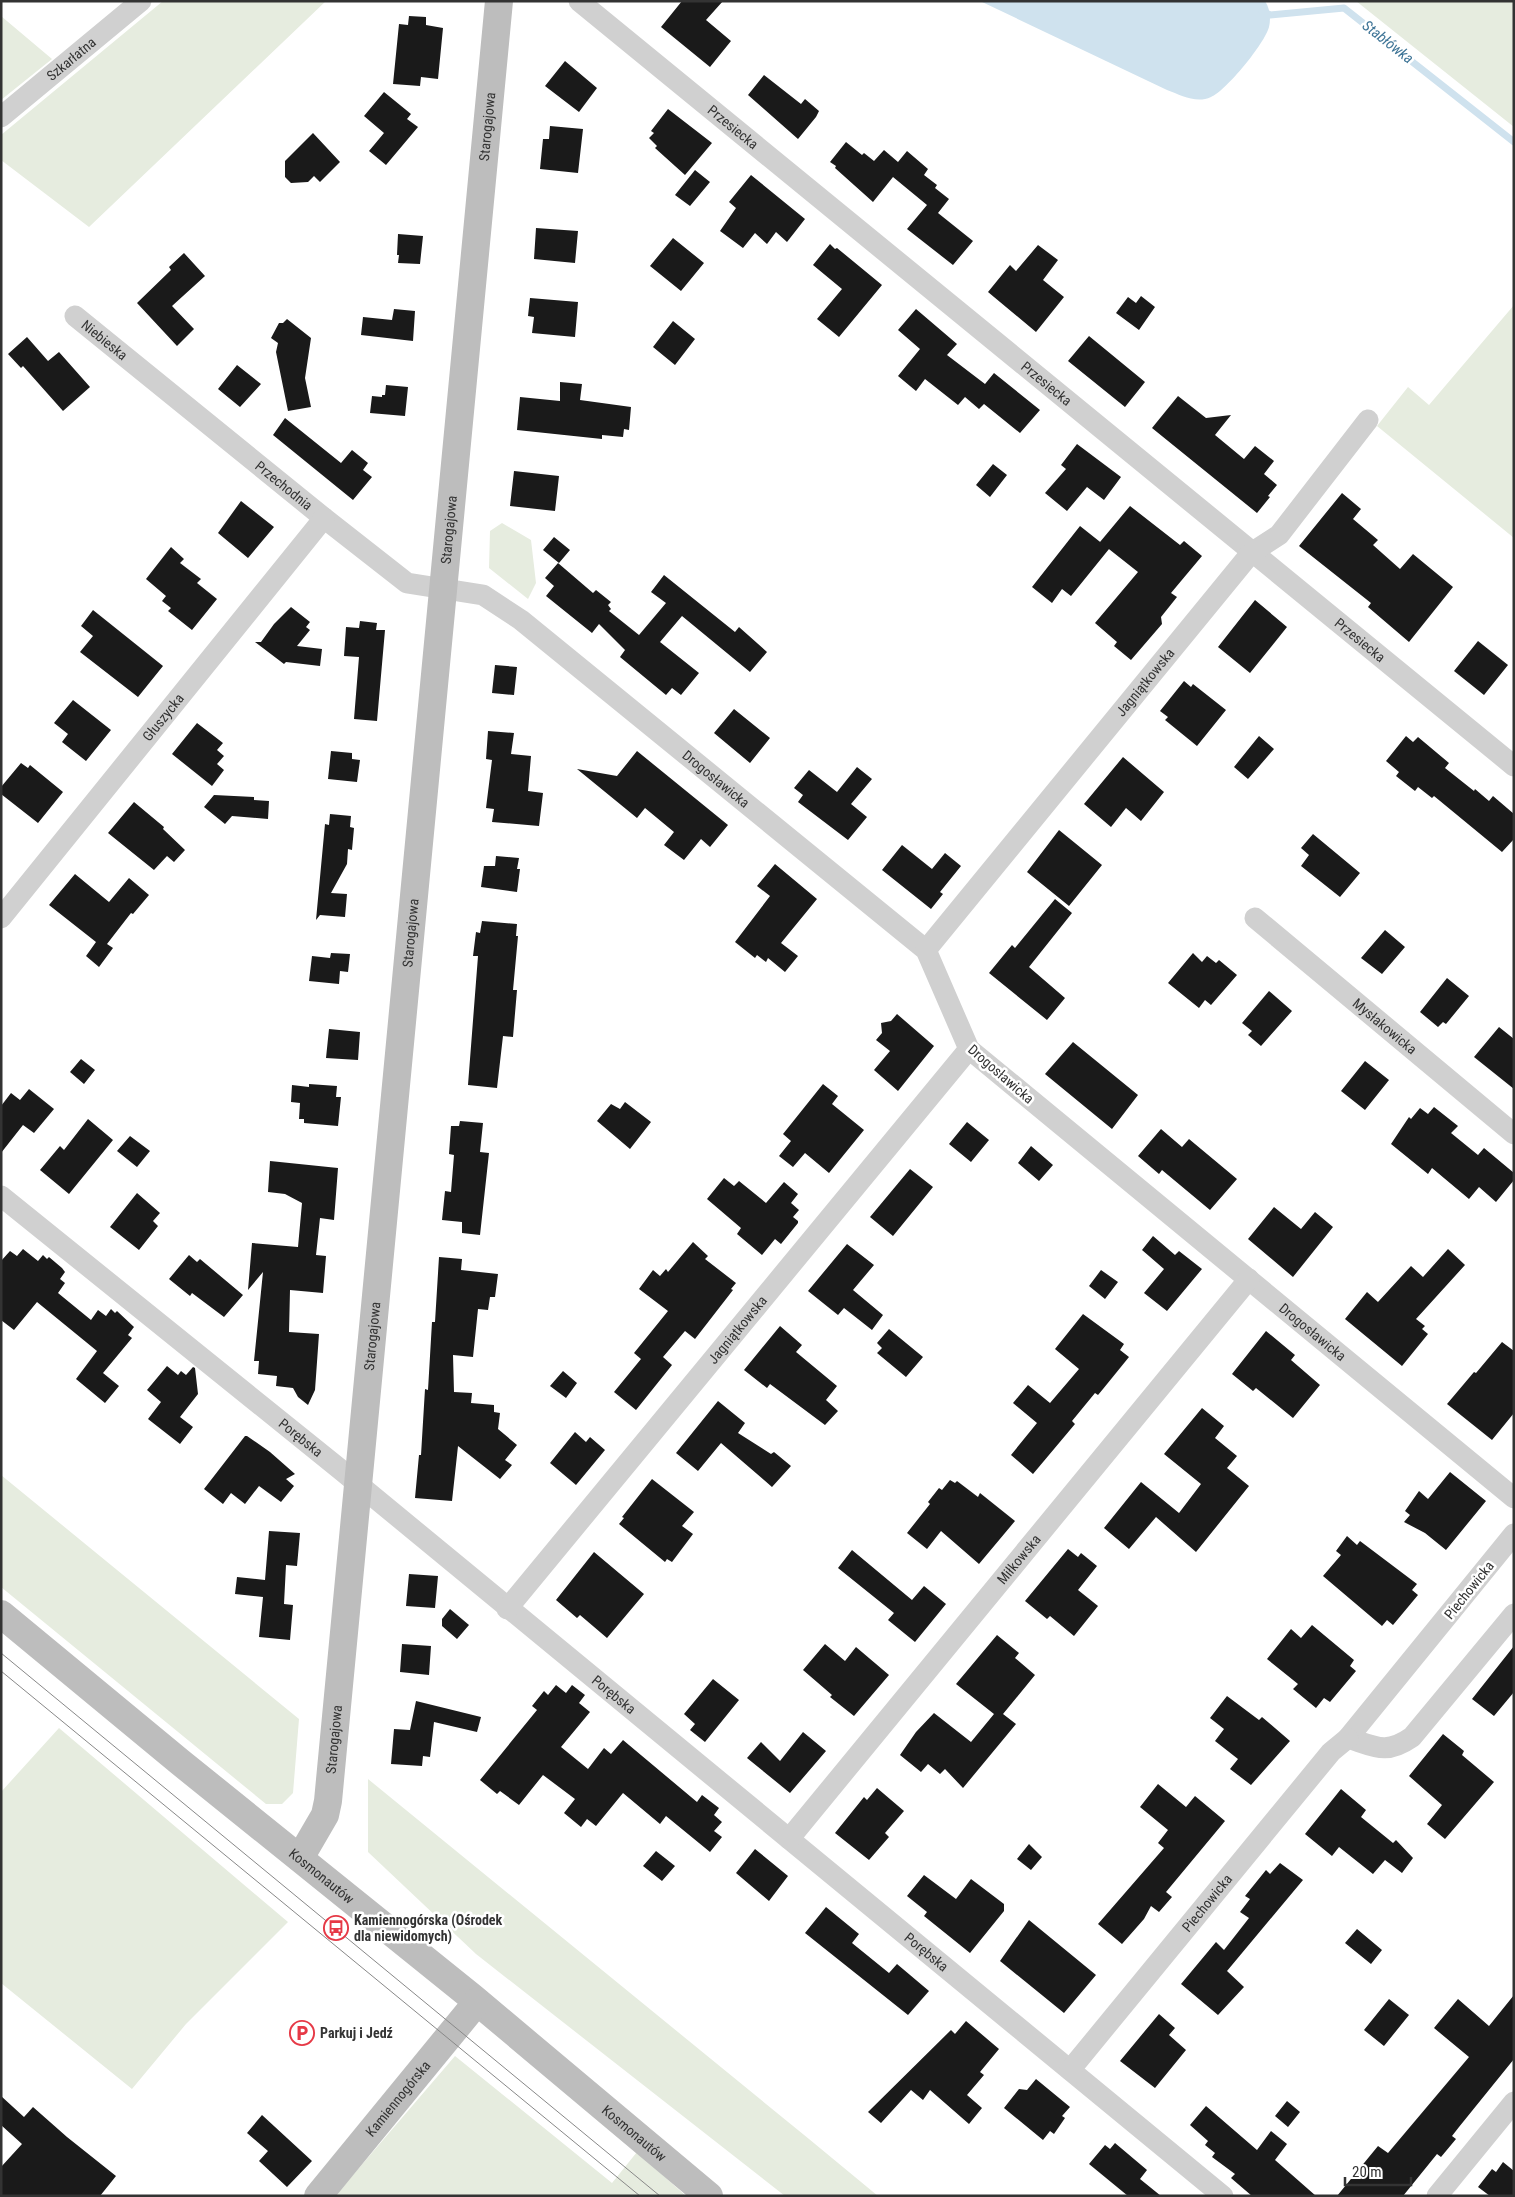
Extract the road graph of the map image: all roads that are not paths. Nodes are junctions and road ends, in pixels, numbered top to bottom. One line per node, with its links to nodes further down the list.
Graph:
1 (141, 1): 4 (street, Szkarłatna)
2 (499, 1): 10 (street, Starogajowa)
3 (579, 1): 9 (street, Przesiecka)
4 (1, 117)
5 (75, 316): 6 (street, Niebieska)
6 (132, 363): 8 (street, Przechodnia)
7 (1368, 420): 9 (street, Jagniątkowska)
8 (324, 518): 10 (street, Przechodnia); 12 (street, Głuszycka)
9 (1251, 553): 11 (street, Przesiecka); 14 (street, Jagniątkowska)
10 (444, 588): 14 (street, Drogosławicka); 19 (street, Starogajowa)
11 (1514, 766)
12 (1, 918)
13 (1255, 918): 16 (street, Mysłakowicka)
14 (926, 950): 15 (street, Drogosławicka)
15 (968, 1049): 18 (street, Drogosławicka); 22 (street, Jagniątkowska)
16 (1514, 1134)
17 (1, 1196): 19 (street, Porębska)
18 (1249, 1279): 20 (street, Drogosławicka); 26 (street, Miłkowska)
19 (358, 1484): 22 (street, Porębska); 27 (street, Starogajowa)
20 (1514, 1498)
21 (1514, 1534): 25 (street, Piechowicka)
22 (507, 1609): 26 (street, Porębska)
23 (1, 1614): 27 (street, Kosmonautów)
24 (1514, 1614): 25 (street)
25 (1348, 1738): 29 (street, Piechowicka)
26 (789, 1839): 29 (street, Porębska)
27 (300, 1858): 28 (street, Kosmonautów)
28 (477, 2002): 31 (street, Kamiennogórska); 32 (street, Kosmonautów)
29 (1070, 2070): 33 (street, Porębska)
30 (1514, 2102): 34 (street)
31 (318, 2196)
32 (709, 2196)
33 (1223, 2196)
34 (1437, 2196)

